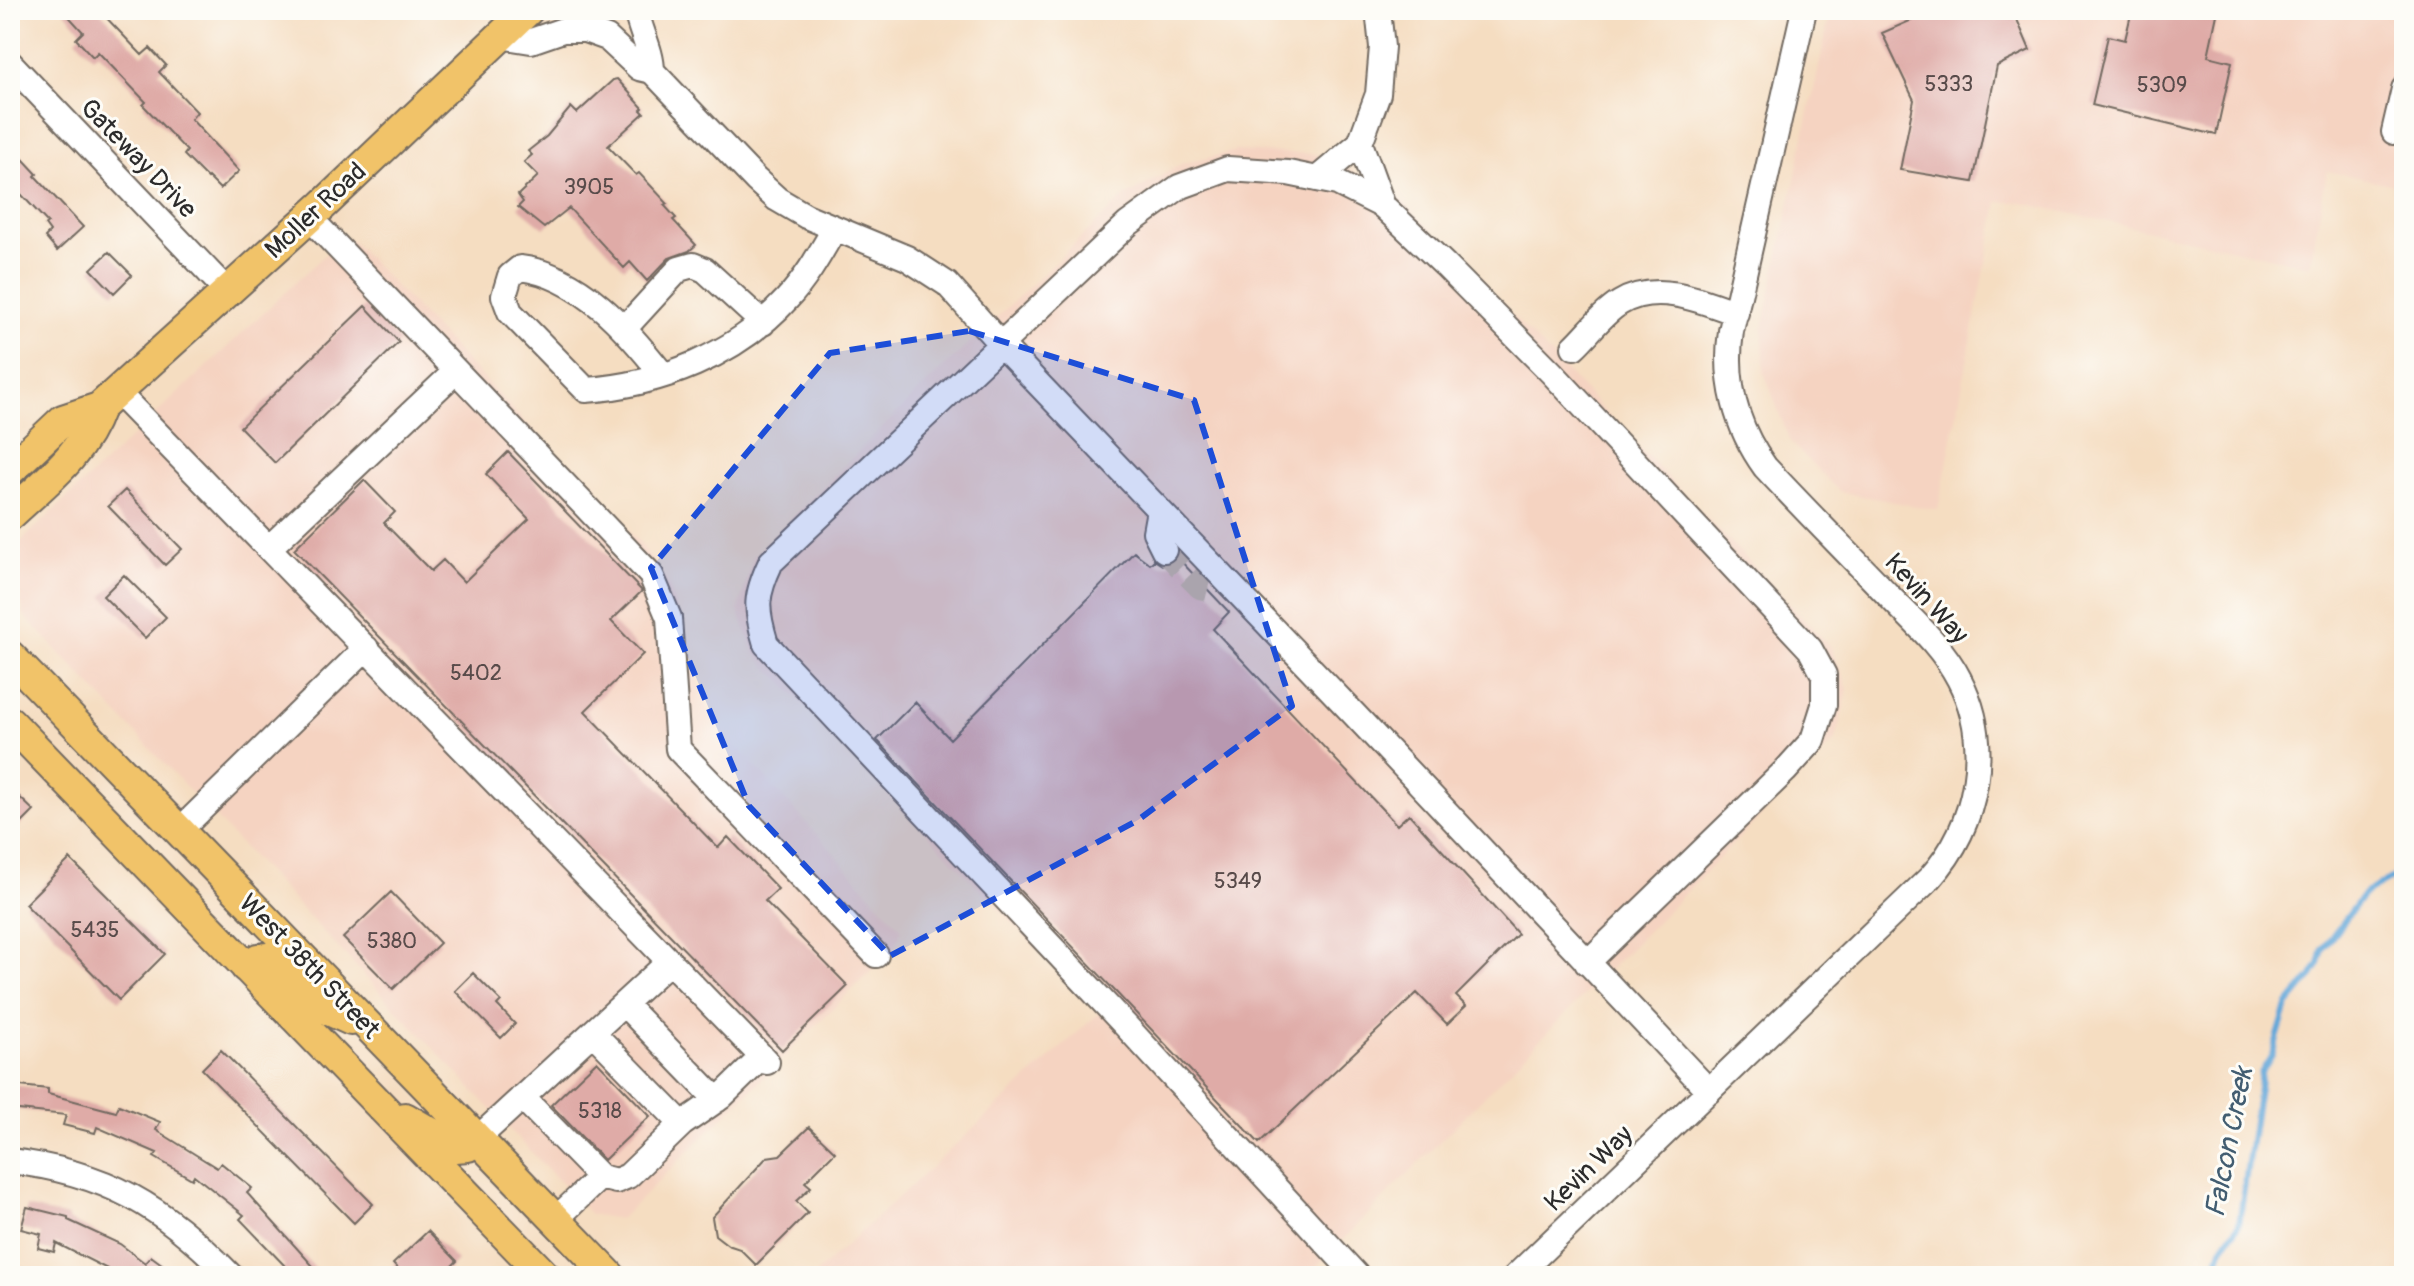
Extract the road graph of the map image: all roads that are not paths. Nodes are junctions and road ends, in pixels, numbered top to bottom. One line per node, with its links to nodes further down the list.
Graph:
1 (528, 10): 5 (main road, Moller Road)
2 (636, 10): 7 (street)
3 (1378, 10): 10 (street)
4 (1804, 10): 16 (street, Kevin Way)
5 (500, 36): 7 (street); 13 (main road, Moller Road)
6 (10, 63): 15 (street, Gateway Drive)
7 (652, 71): 14 (street)
8 (2404, 89): 9 (street)
9 (2394, 132)
10 (1360, 143): 11 (street); 12 (street)
11 (1317, 179): 12 (street); 19 (street)
12 (1383, 206): 21 (street)
13 (309, 217): 15 (main road, Moller Road); 22 (street)
14 (835, 228): 17 (street); 19 (street)
15 (227, 291): 25 (main road, Moller Road)
16 (1736, 313): 20 (street); 42 (street, Kevin Way)
17 (763, 323): 18 (street); 23 (street)
18 (624, 329): 23 (street); 23 (street)
19 (1000, 343): 27 (street); 54 (street)
20 (1574, 347): 21 (street); 24 (street)
21 (1535, 357): 24 (street)
22 (456, 371): 29 (street); 35 (street)
23 (663, 375)
24 (1563, 386): 37 (street)
25 (108, 400): 26 (main road, Moller Road); 28 (main road, Moller Road); 29 (street)
26 (10, 470)
27 (1159, 510): 30 (street); 37 (street)
28 (10, 515)
29 (269, 548): 31 (street)
30 (1164, 550)
31 (366, 648): 34 (street); 36 (street)
32 (10, 656): 34 (main road, West 38th Street)
33 (10, 722): 38 (main road, West 38th Street)
34 (179, 831): 40 (main road, West 38th Street)
35 (876, 955)
36 (670, 961): 39 (street); 44 (street)
37 (1587, 963): 42 (street)
38 (246, 967): 40 (main road); 45 (main road, West 38th Street)
39 (624, 1004): 41 (street); 44 (street)
40 (371, 1030): 47 (main road, West 38th Street)
41 (593, 1033): 43 (street); 46 (street)
42 (1709, 1091): 55 (street, Kevin Way)
43 (522, 1097): 47 (street); 49 (street)
44 (717, 1100): 46 (street)
45 (376, 1101): 47 (main road); 52 (main road, West 38th Street)
46 (682, 1124): 49 (street)
47 (477, 1139): 50 (main road, West 38th Street)
48 (10, 1161): 51 (street)
49 (600, 1177): 50 (street)
50 (555, 1220): 53 (main road, West 38th Street)
51 (231, 1276)
52 (545, 1276)
53 (610, 1276)
54 (1357, 1276)
55 (1516, 1276)

